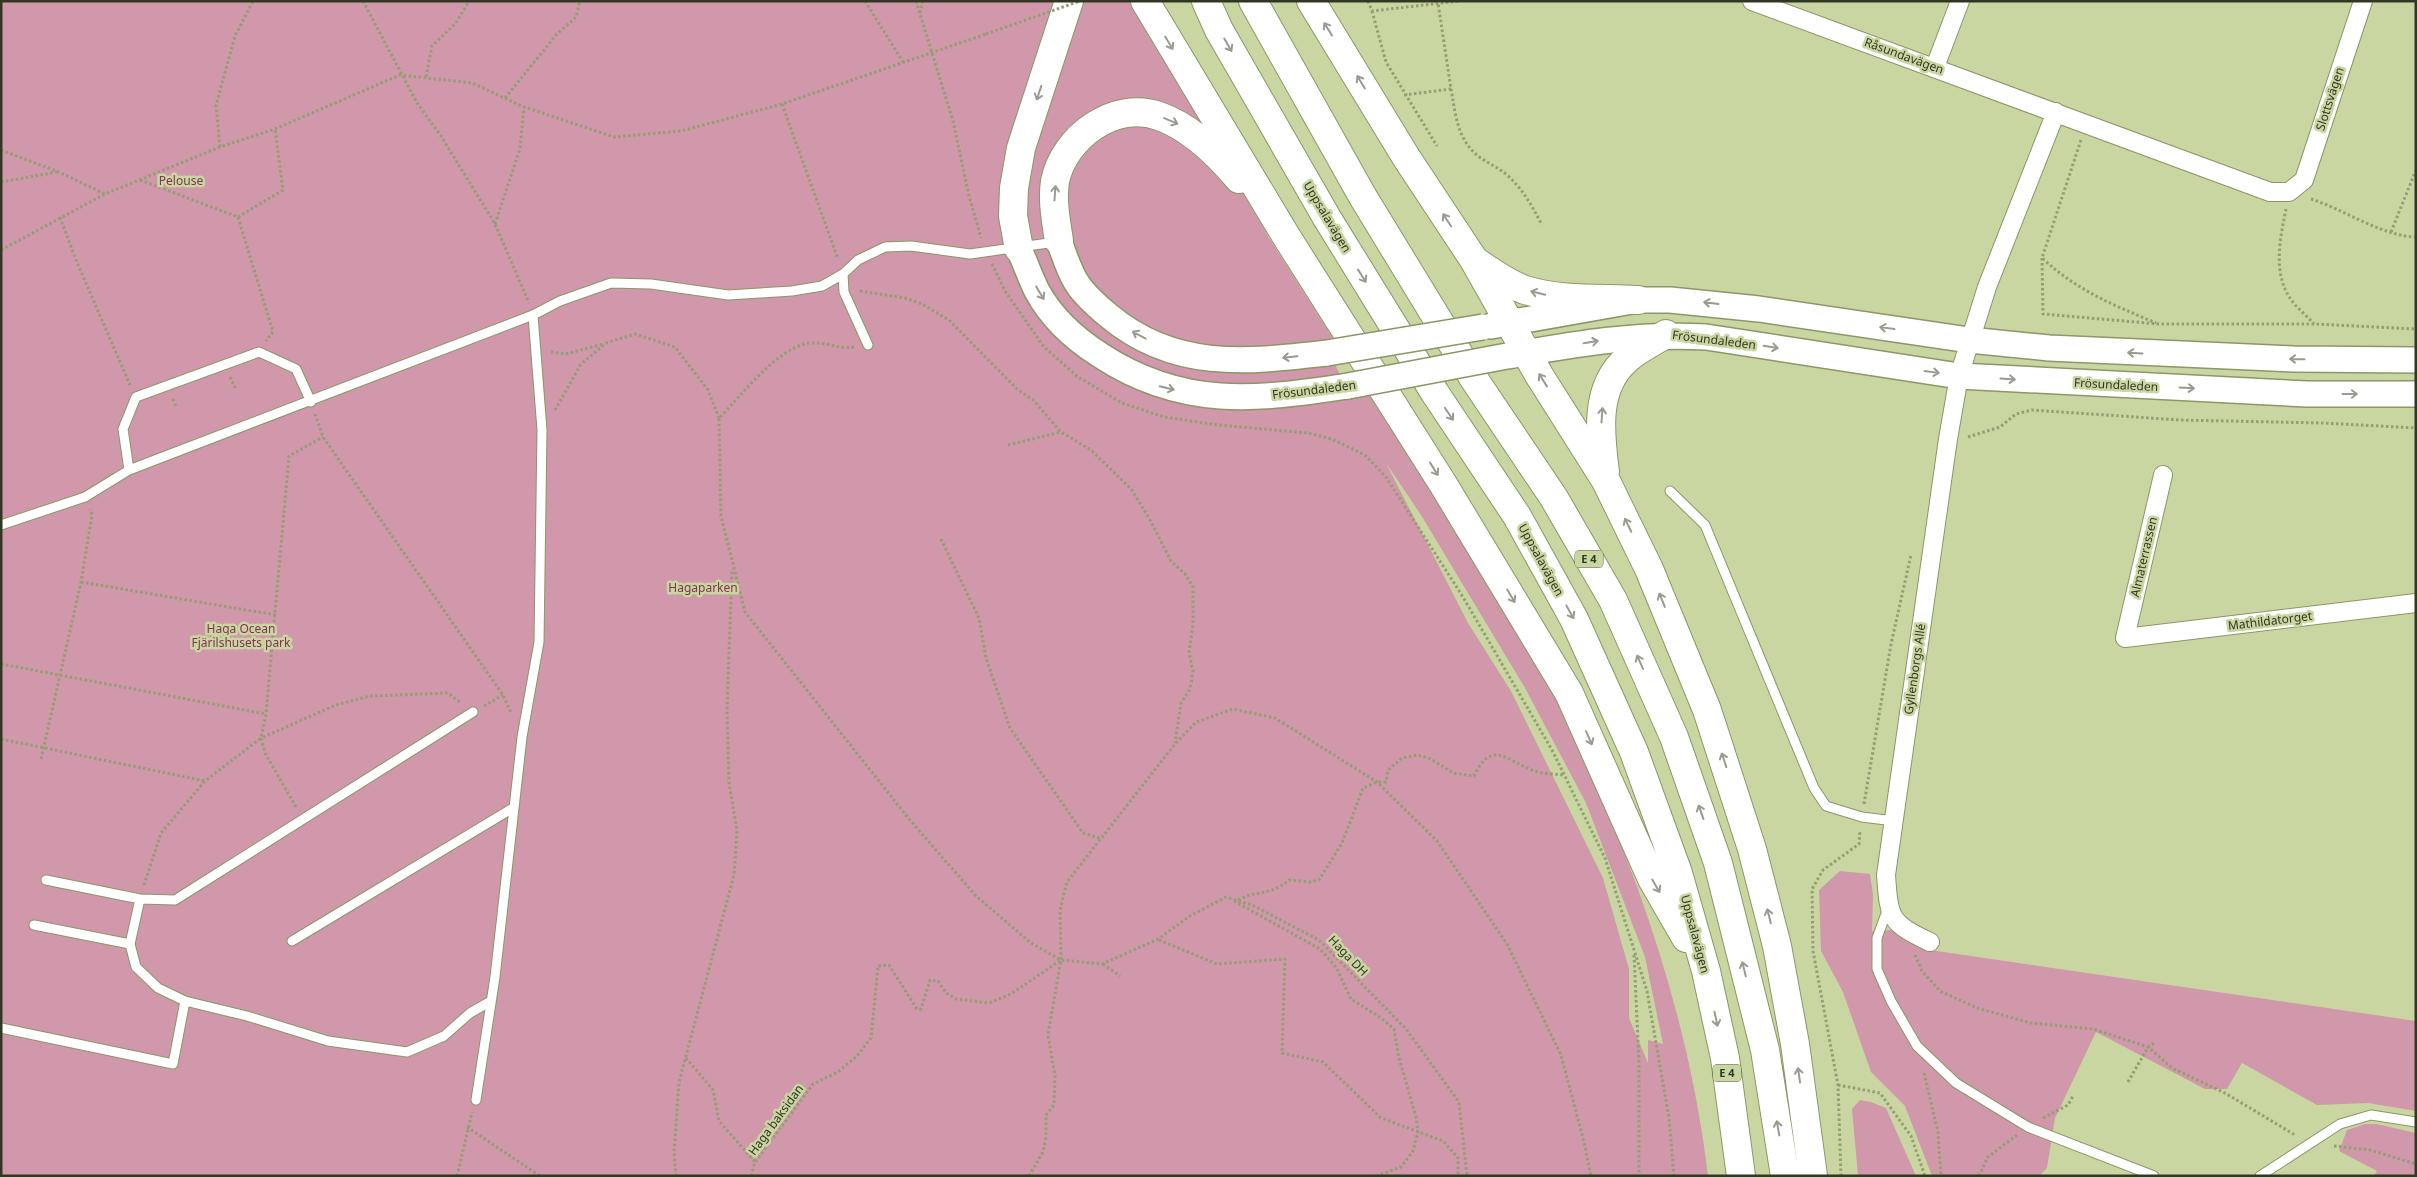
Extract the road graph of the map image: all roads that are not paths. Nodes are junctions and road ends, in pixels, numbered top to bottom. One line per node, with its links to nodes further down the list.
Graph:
1 (1069, 1): 14 (highway, one-way to 14)
2 (1145, 1): 12 (highway, one-way to 12)
3 (1206, 1): 45 (highway, Uppsalavägen / E 4, one-way to 45)
4 (1252, 1): 52 (highway, E 4, one-way to 4)
5 (1311, 1): 15 (highway, one-way to 5)
6 (1960, 1): 9 (street)
7 (2363, 1): 11 (street, Slottsvägen)
8 (1759, 2): 9 (street, Råsundavägen)
9 (1935, 67): 10 (street, Råsundavägen)
10 (2056, 112): 11 (street, Råsundavägen); 21 (street)
11 (2289, 192)
12 (1286, 236): 13 (highway, one-way to 12); 45 (highway, one-way to 45)
13 (1059, 242): 14 (lane); 19 (main road, one-way to 13, bridge)
14 (1019, 249): 16 (lane); 23 (main road, Frösundaleden, one-way to 23, bridge)
15 (1474, 260): 17 (highway, one-way to 15); 19 (highway)
16 (843, 274): 18 (lane); 22 (lane)
17 (1638, 300): 19 (main road); 21 (main road, one-way to 17)
18 (533, 315): 27 (lane); 36 (lane)
19 (1510, 323): 23 (highway)
20 (1666, 334): 23 (main road, Frösundaleden, one-way to 20); 25 (main road, Frösundaleden, one-way to 25); 30 (highway, one-way to 20)
21 (1970, 340): 24 (main road, one-way to 21); 25 (street)
22 (868, 345)
23 (1517, 354): 30 (highway, one-way to 23)
24 (2416, 360)
25 (1959, 376): 26 (main road, Frösundaleden, one-way to 26); 37 (street, Gyllenborgs Allé)
26 (2416, 394)
27 (311, 402): 28 (lane); 28 (lane)
28 (129, 470): 32 (lane)
29 (2163, 475): 34 (street, Almaterrassen)
30 (1606, 481): 53 (highway, one-way to 30)
31 (1670, 491): 37 (lane)
32 (1, 525)
33 (2416, 603): 34 (street, Mathildatorget)
34 (2124, 638)
35 (473, 712): 39 (lane)
36 (513, 808): 42 (lane); 47 (lane)
37 (1894, 821): 40 (street, Gyllenborgs Allé)
38 (46, 880): 39 (lane)
39 (140, 899): 44 (lane)
40 (1888, 908): 43 (street); 54 (lane)
41 (34, 925): 44 (lane)
42 (292, 941)
43 (1930, 942)
44 (130, 944): 46 (lane)
45 (1706, 972): 51 (highway, Uppsalavägen / E 4, one-way to 51)
46 (185, 1001): 47 (lane); 48 (lane)
47 (491, 1001): 49 (lane)
48 (1, 1028)
49 (476, 1100)
50 (2416, 1122): 55 (lane)
51 (1741, 1176)
52 (1785, 1176)
53 (1813, 1176)
54 (2154, 1176)
55 (2260, 1176)

